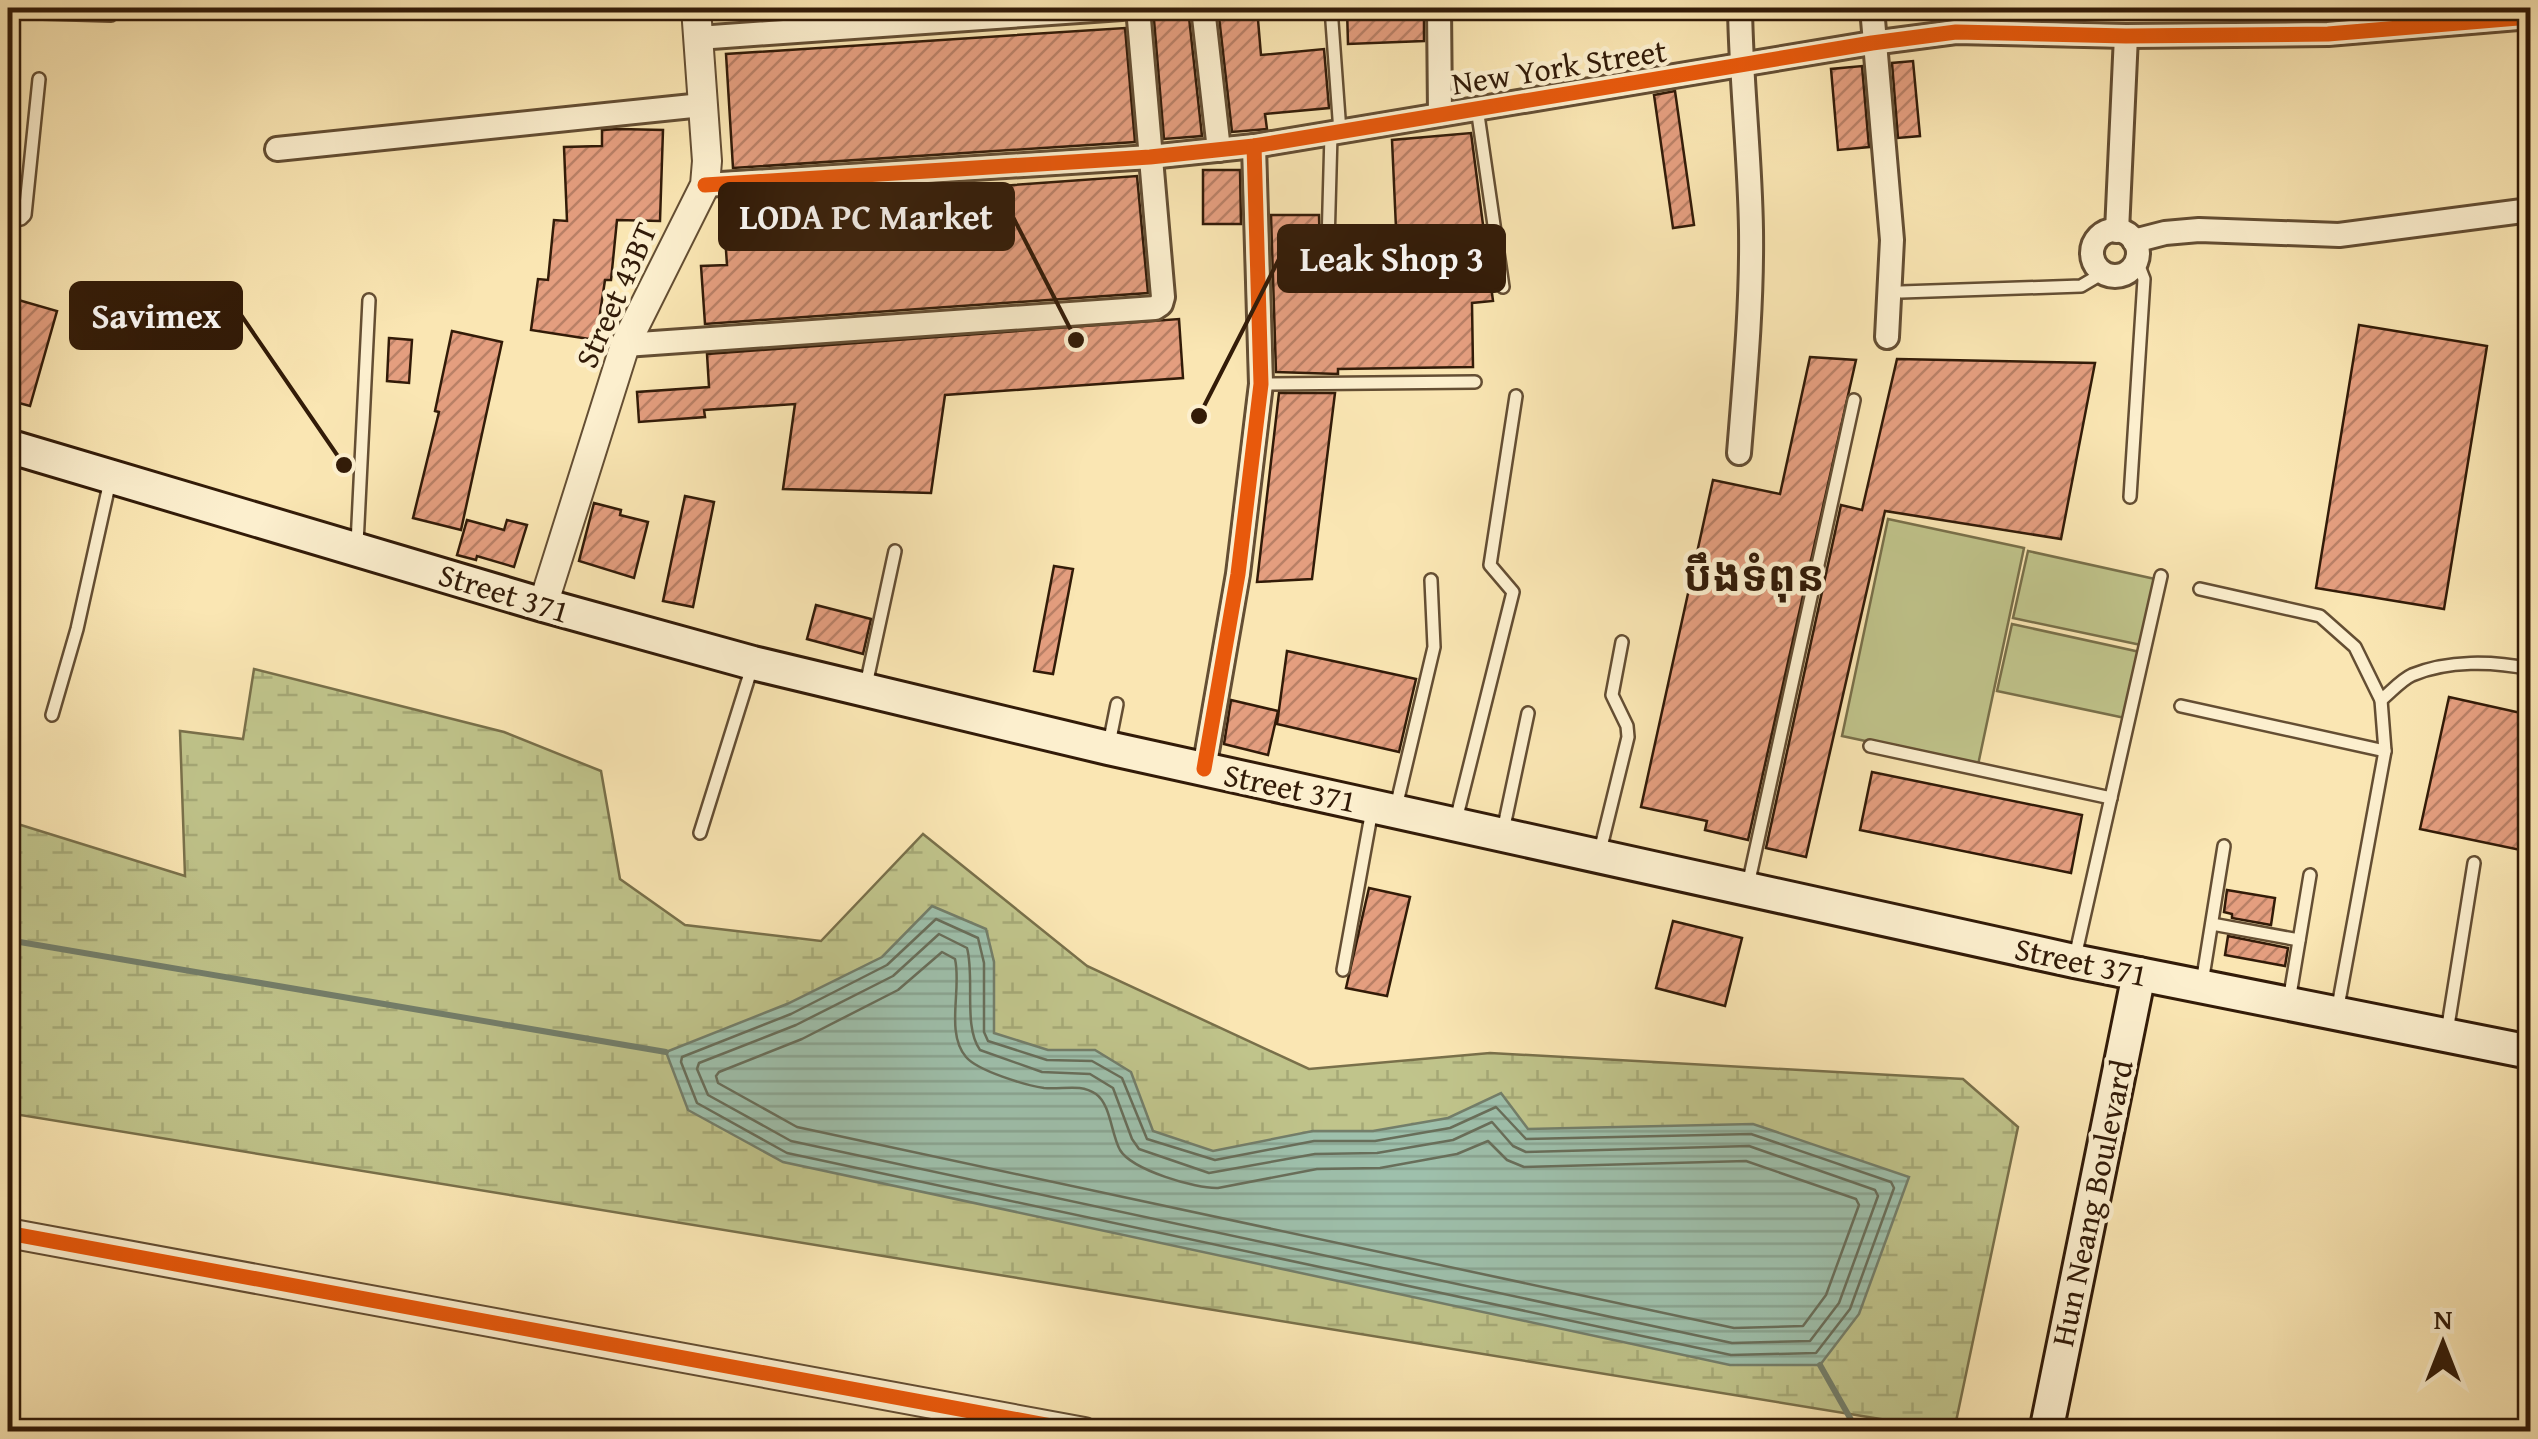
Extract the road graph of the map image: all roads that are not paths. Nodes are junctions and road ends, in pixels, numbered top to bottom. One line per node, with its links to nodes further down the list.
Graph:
1 (696, 8): 14 (street, Street 43BT)
2 (1122, 8): 14 (street)
3 (1138, 8): 25 (street)
4 (1203, 8): 24 (street)
5 (1331, 8): 21 (lane)
6 (1439, 8): 20 (street)
7 (1740, 8): 16 (street)
8 (1872, 8): 15 (street)
9 (8, 12): 10 (lane)
10 (111, 15)
11 (2530, 16): 13 (street, New York Street)
12 (1956, 20): 13 (street, New York Street); 15 (street, New York Street)
13 (2126, 36): 30 (street)
14 (698, 38): 18 (street, Street 43BT)
15 (1872, 43): 16 (street, New York Street); 35 (street)
16 (1740, 66): 19 (street, New York Street); 42 (street)
17 (39, 79): 28 (lane)
18 (702, 105): 23 (street); 26 (street, Street 43BT)
19 (1476, 108): 20 (street, New York Street); 32 (lane)
20 (1440, 114): 21 (street, New York Street)
21 (1335, 133): 22 (street, New York Street); 29 (lane)
22 (1254, 146): 24 (street, New York Street); 38 (street)
23 (277, 149)
24 (1219, 150): 25 (street, New York Street)
25 (1150, 158): 26 (street, New York Street); 36 (street)
26 (705, 185): 36 (street, Street 43BT)
27 (2530, 210): 30 (street)
28 (8, 220)
29 (1328, 244)
30 (2129, 244): 31 (street); 31 (street); 44 (lane)
31 (2103, 273): 33 (lane)
32 (1502, 286)
33 (1901, 292)
34 (370, 300): 45 (lane)
35 (1888, 337)
36 (625, 345): 50 (street, Street 43BT)
37 (1475, 382): 38 (lane)
38 (1261, 384): 63 (street)
39 (1516, 396): 66 (lane)
40 (1854, 400): 73 (lane)
41 (8, 446): 43 (main road, Street 371)
42 (1739, 453)
43 (111, 476): 45 (main road, Street 371); 59 (lane)
44 (2130, 497)
45 (356, 548): 50 (main road, Street 371)
46 (894, 551): 54 (lane)
47 (2161, 576): 64 (lane)
48 (1431, 580): 65 (lane)
49 (2200, 589): 55 (lane)
50 (543, 606): 52 (main road, Street 371)
51 (1622, 642): 70 (lane)
52 (753, 663): 54 (main road, Street 371); 67 (lane)
53 (2530, 669): 55 (lane)
54 (865, 690): 61 (main road, Street 371)
55 (2382, 700): 62 (lane)
56 (1117, 704): 61 (lane)
57 (2180, 706): 62 (lane)
58 (1528, 712): 68 (lane)
59 (52, 715)
60 (1870, 746): 64 (lane)
61 (1108, 748): 63 (main road, Street 371)
62 (2386, 751): 81 (lane)
63 (1204, 769): 65 (main road, Street 371)
64 (2111, 798): 76 (lane)
65 (1384, 809): 66 (main road, Street 371); 77 (lane)
66 (1455, 824): 68 (main road, Street 371)
67 (700, 833)
68 (1502, 835): 70 (main road, Street 371)
69 (2224, 846): 74 (lane)
70 (1598, 856): 73 (main road, Street 371)
71 (2474, 863): 82 (lane)
72 (2310, 874): 75 (lane)
73 (1747, 889): 76 (main road, Street 371)
74 (2212, 924): 75 (lane); 79 (lane)
75 (2299, 940): 80 (lane)
76 (2074, 961): 78 (main road, Street 371)
77 (1343, 970)
78 (2139, 974): 79 (main road, Street 371); 86 (main road, Hun Neang Boulevard)
79 (2202, 987): 80 (main road, Street 371)
80 (2288, 1005): 81 (main road, Street 371)
81 (2337, 1015): 82 (main road, Street 371)
82 (2446, 1036): 83 (main road, Street 371)
83 (2530, 1052)
84 (8, 1233): 85 (street)
85 (1084, 1432)
86 (2046, 1432)

